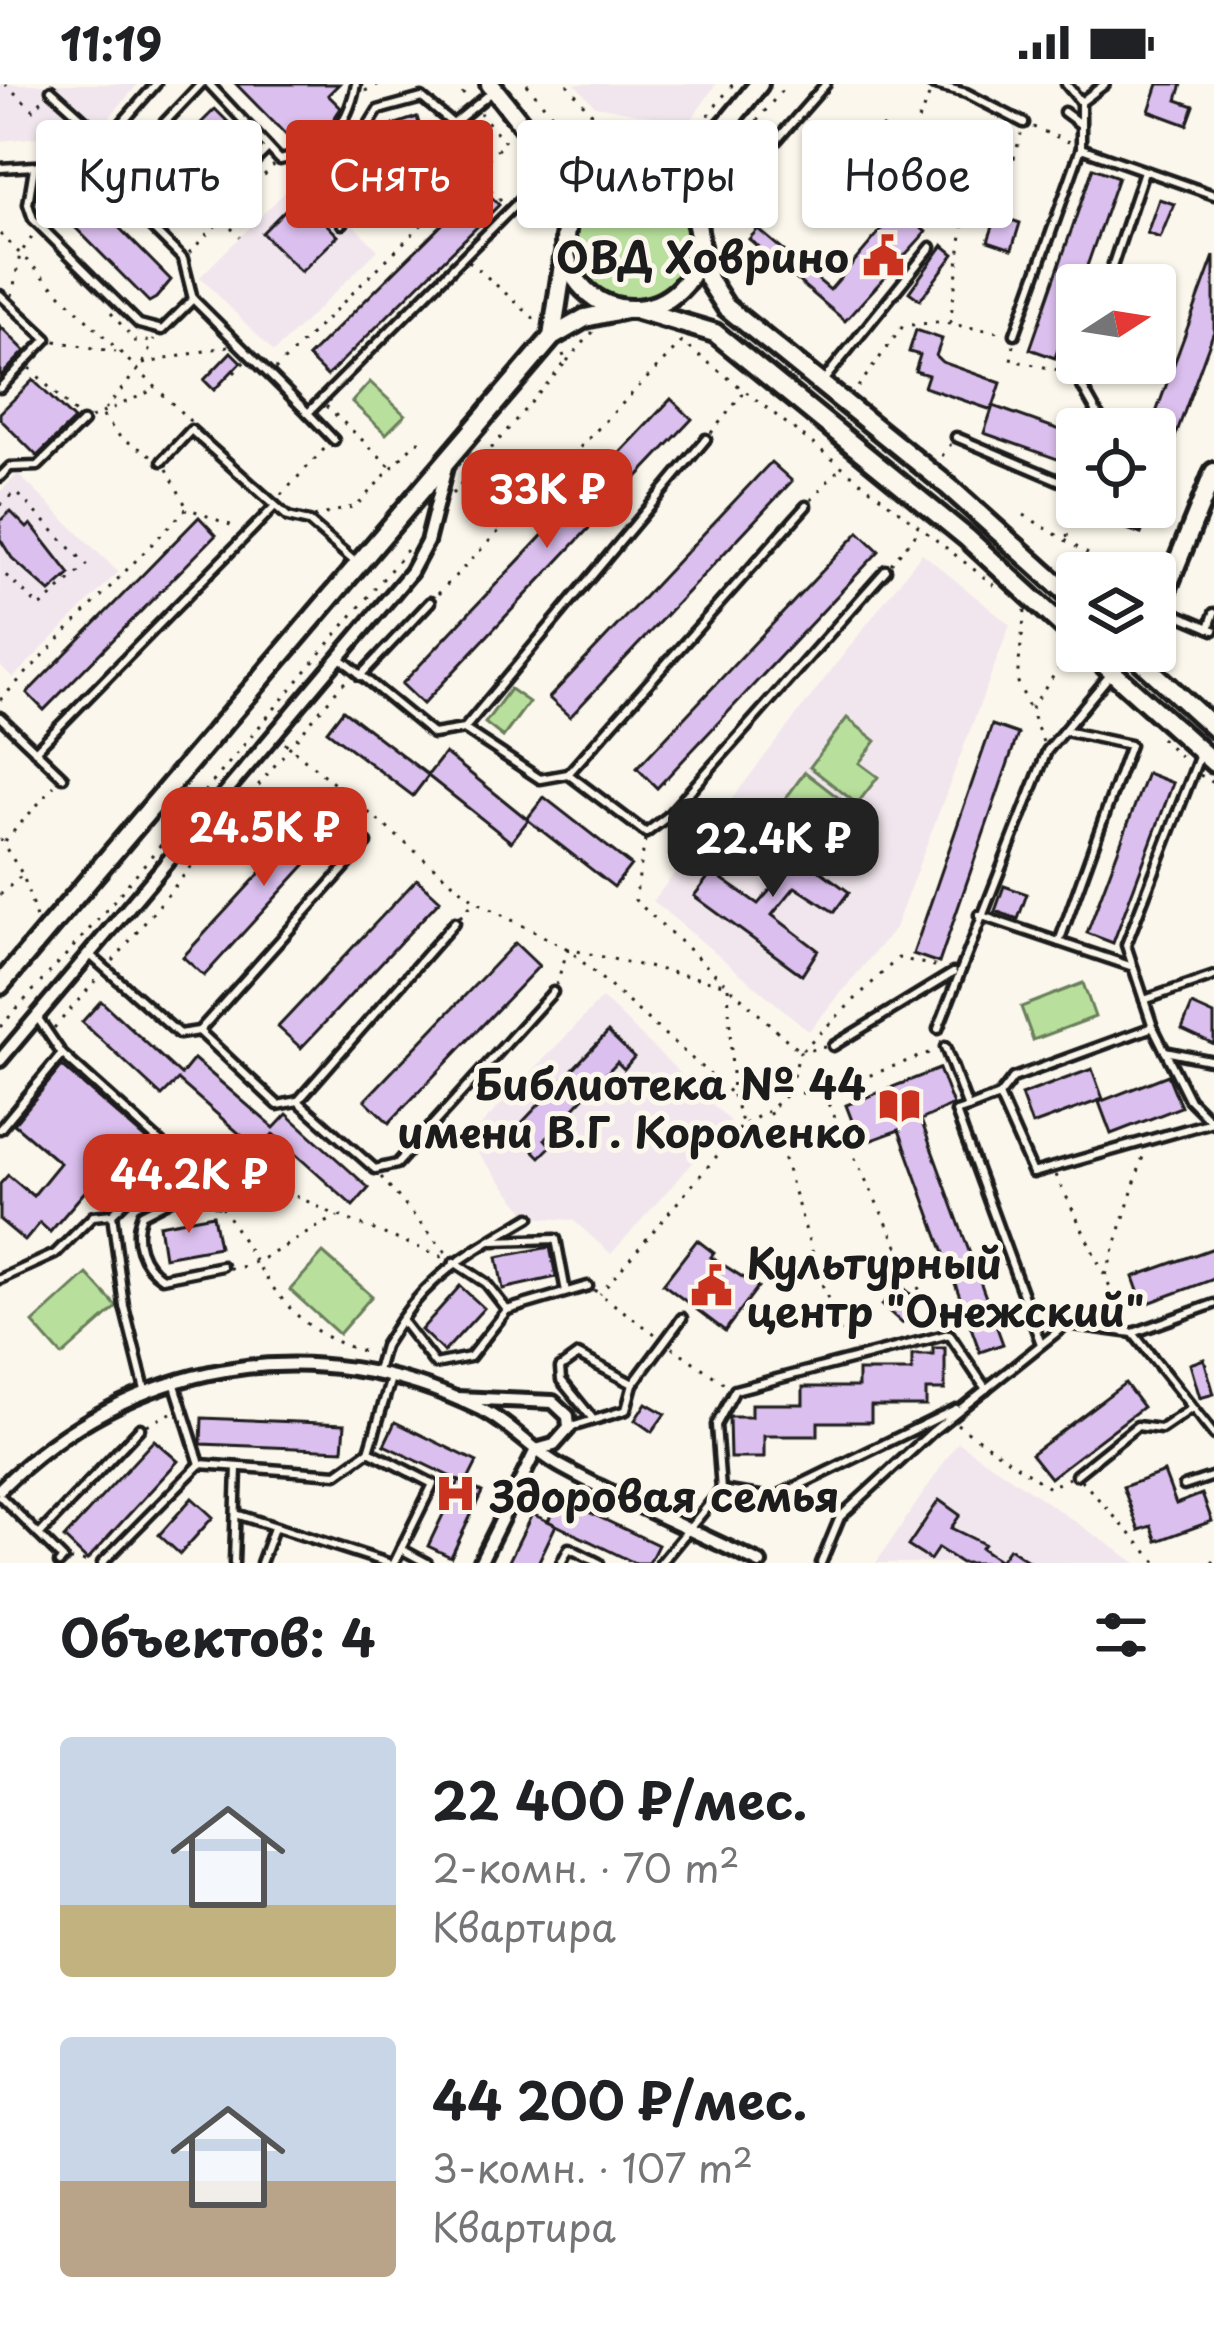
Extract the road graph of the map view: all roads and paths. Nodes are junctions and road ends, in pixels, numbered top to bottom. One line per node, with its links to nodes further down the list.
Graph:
1 (4, 84): 17 (path)
2 (155, 84): 23 (lane)
3 (205, 84): 24 (lane); 39 (lane)
4 (356, 84): 19 (lane)
5 (379, 84): 19 (path)
6 (527, 84): 29 (path)
7 (567, 84): 30 (path)
8 (733, 84): 31 (path)
9 (787, 84): 33 (path)
10 (826, 84): 37 (lane)
11 (971, 84): 18 (lane)
12 (1066, 84): 20 (lane)
13 (1105, 84): 20 (lane)
14 (756, 85): 32 (main road)
15 (933, 85): 18 (lane); 34 (path)
16 (492, 87): 27 (lane); 28 (main road)
17 (51, 90): 22 (lane)
18 (966, 94): 35 (lane)
19 (354, 95): 43 (lane)
20 (1082, 102): 36 (lane)
21 (1064, 112): 36 (lane)
22 (84, 120)
23 (125, 120)
24 (168, 120)
25 (372, 120): 26 (lane)
26 (448, 120)
27 (457, 120)
28 (521, 120)
29 (554, 120)
30 (600, 120)
31 (704, 120)
32 (729, 120)
33 (758, 120)
34 (917, 120)
35 (1024, 123): 40 (path); 44 (path)
36 (1080, 124): 40 (lane)
37 (778, 139)
38 (505, 142): 42 (path)
39 (268, 148): 41 (lane); 43 (lane)
40 (1081, 148): 47 (lane); 82 (lane)
41 (262, 154)
42 (493, 154)
43 (280, 160): 48 (path)
44 (1013, 161)
45 (0, 168): 46 (lane)
46 (34, 168): 53 (lane)
47 (1144, 171): 50 (lane); 72 (lane)
48 (262, 179)
49 (493, 192): 52 (path)
50 (1214, 195)
51 (517, 202): 52 (lane)
52 (510, 209): 70 (lane)
53 (36, 219)
54 (39, 228): 69 (path)
55 (41, 228): 76 (lane)
56 (151, 228): 71 (lane)
57 (214, 228): 71 (path)
58 (230, 228): 65 (path)
59 (418, 228): 95 (path)
60 (566, 228): 68 (main road)
61 (695, 228): 66 (main road)
62 (700, 228): 66 (main road)
63 (963, 228): 79 (path)
64 (0, 234): 69 (path)
65 (240, 237)
66 (699, 237): 77 (main road); 96 (main road)
67 (931, 247): 96 (lane)
68 (565, 251): 77 (main road); 85 (main road)
69 (20, 254): 75 (path); 87 (path)
70 (464, 256): 78 (path); 101 (lane)
71 (183, 260): 74 (lane)
72 (1113, 264)
73 (0, 296): 75 (lane)
74 (194, 299): 80 (lane); 86 (lane)
75 (10, 303): 83 (lane)
76 (119, 305): 80 (lane); 84 (path)
77 (632, 309): 85 (main road); 143 (main road)
78 (537, 322)
79 (950, 324): 82 (path); 97 (path)
80 (162, 330): 84 (path)
81 (595, 330): 89 (path)
82 (1016, 334): 93 (path)
83 (47, 339): 87 (path); 90 (lane)
84 (153, 341): 91 (path)
85 (556, 342): 89 (path); 110 (main road)
86 (238, 344): 88 (lane); 91 (path)
87 (120, 352): 92 (path)
88 (250, 356): 94 (path); 95 (lane)
89 (566, 362): 120 (path)
90 (25, 363): 98 (lane); 105 (path)
91 (142, 365): 92 (path)
92 (136, 370): 99 (path); 103 (path)
93 (1056, 370)
94 (234, 373)
95 (269, 375): 102 (lane)
96 (820, 384): 137 (main road)
97 (858, 387)
98 (0, 388)
99 (155, 389): 103 (path); 104 (path)
100 (745, 392): 107 (path); 115 (path); 139 (path)
101 (320, 400): 102 (lane); 116 (path)
102 (308, 413): 108 (lane)
103 (100, 414): 105 (path); 113 (path)
104 (190, 421)
105 (83, 422): 114 (lane)
106 (956, 437): 111 (path); 119 (lane)
107 (706, 439): 154 (lane)
108 (334, 440): 121 (path)
109 (427, 443): 116 (path)
110 (451, 453): 133 (main road); 145 (street)
111 (942, 456)
112 (0, 458): 114 (lane)
113 (162, 461): 121 (lane); 124 (path)
114 (10, 467): 118 (lane)
115 (841, 467): 123 (path); 128 (path)
116 (392, 468): 126 (path)
117 (1214, 472): 134 (main road)
118 (0, 477)
119 (1056, 480)
120 (447, 499)
121 (275, 503): 126 (lane); 129 (lane)
122 (0, 505): 135 (path)
123 (806, 506): 161 (lane)
124 (188, 508): 129 (path); 150 (path)
125 (1024, 515): 131 (path)
126 (308, 522): 133 (lane)
127 (1069, 528): 131 (path)
128 (920, 529): 136 (path); 138 (path)
129 (251, 533): 158 (lane)
130 (417, 538): 185 (path)
131 (1067, 539): 132 (path)
132 (1087, 552)
133 (357, 564): 180 (main road)
134 (1176, 567)
135 (0, 570)
136 (886, 570): 164 (lane)
137 (1056, 583)
138 (1008, 596)
139 (430, 602): 149 (lane)
140 (1214, 614): 144 (lane)
141 (1176, 618): 144 (lane)
142 (1040, 622): 151 (path)
143 (1056, 625)
144 (1211, 629)
145 (339, 657): 149 (lane); 156 (street)
146 (1060, 672): 151 (path)
147 (1151, 672): 153 (main road)
148 (1111, 673): 155 (lane); 160 (main road)
149 (360, 676): 154 (lane); 157 (path)
150 (0, 700)
151 (1030, 710): 159 (path)
152 (0, 717): 158 (lane)
153 (1214, 728)
154 (464, 729): 161 (lane)
155 (1065, 730): 159 (lane); 173 (lane)
156 (274, 734): 157 (path); 175 (street)
157 (290, 747): 163 (path); 177 (path)
158 (35, 751): 162 (lane)
159 (1047, 751): 170 (lane)
160 (1207, 758): 176 (lane)
161 (568, 775): 164 (lane)
162 (63, 777): 165 (path)
163 (385, 824): 166 (path); 169 (path)
164 (646, 833): 181 (path)
165 (2, 841): 167 (path)
166 (367, 843): 188 (lane)
167 (23, 874): 168 (path); 171 (path)
168 (0, 895)
169 (475, 901): 172 (path); 174 (path)
170 (979, 915): 173 (lane); 178 (lane)
171 (37, 919)
172 (455, 922): 201 (lane)
173 (1059, 942): 176 (lane)
174 (568, 949): 181 (path); 182 (path); 199 (path)
175 (89, 954): 177 (lane); 184 (street)
176 (1133, 967): 183 (lane)
177 (106, 969): 188 (lane); 189 (path)
178 (956, 971): 187 (lane); 190 (lane); 193 (path)
179 (1214, 976): 183 (lane)
180 (0, 985)
181 (728, 985): 193 (path); 199 (path)
182 (554, 992): 211 (lane)
183 (1144, 1000): 186 (lane)
184 (37, 1017): 189 (lane); 195 (street)
185 (0, 1027)
186 (1154, 1027): 192 (lane); 200 (lane)
187 (938, 1028)
188 (199, 1031): 201 (lane)
189 (49, 1034): 194 (lane)
190 (832, 1046): 193 (path)
191 (945, 1047): 198 (path); 202 (lane)
192 (1165, 1051): 196 (lane); 204 (lane)
193 (800, 1052): 197 (path)
194 (62, 1054): 206 (lane); 208 (lane)
195 (0, 1060)
196 (1214, 1061)
197 (788, 1093): 198 (path); 203 (path)
198 (823, 1093): 231 (path)
199 (733, 1095): 205 (path)
200 (999, 1096): 202 (lane); 210 (lane)
201 (298, 1101): 211 (lane)
202 (968, 1108): 232 (lane)
203 (770, 1110): 205 (path); 234 (path)
204 (1214, 1122): 207 (lane)
205 (743, 1125): 225 (path)
206 (0, 1129)
207 (1148, 1141): 210 (lane); 221 (path)
208 (161, 1143): 209 (lane); 215 (path)
209 (167, 1160): 212 (lane); 214 (lane)
210 (1053, 1168): 221 (path)
211 (375, 1169): 219 (path)
212 (191, 1179): 213 (lane); 220 (lane)
213 (218, 1201): 218 (path)
214 (112, 1214): 222 (lane); 240 (lane)
215 (339, 1216): 218 (path); 219 (path)
216 (530, 1216): 217 (lane)
217 (490, 1241): 219 (lane); 224 (lane)
218 (258, 1262): 220 (path); 233 (path)
219 (454, 1262): 227 (lane); 229 (lane)
220 (222, 1266)
221 (1105, 1277): 230 (path)
222 (0, 1279)
223 (588, 1286): 224 (lane)
224 (566, 1292): 227 (lane)
225 (600, 1294)
226 (1214, 1304): 230 (lane)
227 (506, 1310): 229 (lane)
228 (682, 1318): 238 (lane)
229 (400, 1320): 233 (lane)
230 (1133, 1334): 232 (lane); 244 (lane)
231 (942, 1336): 234 (lane); 239 (lane)
232 (1041, 1344): 239 (lane)
233 (381, 1356): 235 (lane)
234 (852, 1359): 257 (lane)
235 (377, 1371): 236 (street); 237 (street)
236 (392, 1375): 241 (street); 251 (lane)
237 (174, 1382): 240 (street); 243 (lane)
238 (633, 1384): 245 (lane); 245 (lane)
239 (986, 1388): 242 (lane)
240 (146, 1394): 258 (street)
241 (452, 1398): 248 (street); 250 (street)
242 (967, 1404): 246 (lane); 257 (lane)
243 (184, 1406): 247 (path); 252 (lane)
244 (1192, 1408): 249 (lane); 254 (lane)
245 (592, 1418): 248 (lane)
246 (949, 1418): 254 (path); 275 (lane)
247 (140, 1428): 262 (lane)
248 (568, 1428): 250 (street)
249 (1214, 1435)
250 (536, 1450): 261 (street); 270 (street)
251 (369, 1451): 253 (lane); 263 (lane)
252 (200, 1464): 253 (lane); 265 (lane)
253 (237, 1467): 259 (lane)
254 (1076, 1475): 276 (path)
255 (1214, 1476): 256 (lane)
256 (1184, 1486)
257 (722, 1490): 261 (lane)
258 (0, 1492): 262 (lane)
259 (236, 1514): 260 (lane); 266 (lane)
260 (274, 1528): 267 (lane); 268 (lane)
261 (688, 1528): 273 (lane); 274 (street)
262 (40, 1535): 264 (lane)
263 (401, 1549): 268 (lane); 269 (lane)
264 (61, 1561): 265 (path)
265 (99, 1563)
266 (234, 1563)
267 (261, 1563)
268 (391, 1563)
269 (427, 1563)
270 (480, 1563)
271 (561, 1563): 272 (lane)
272 (599, 1563)
273 (661, 1563)
274 (760, 1563)
275 (821, 1563)
276 (1156, 1563)

